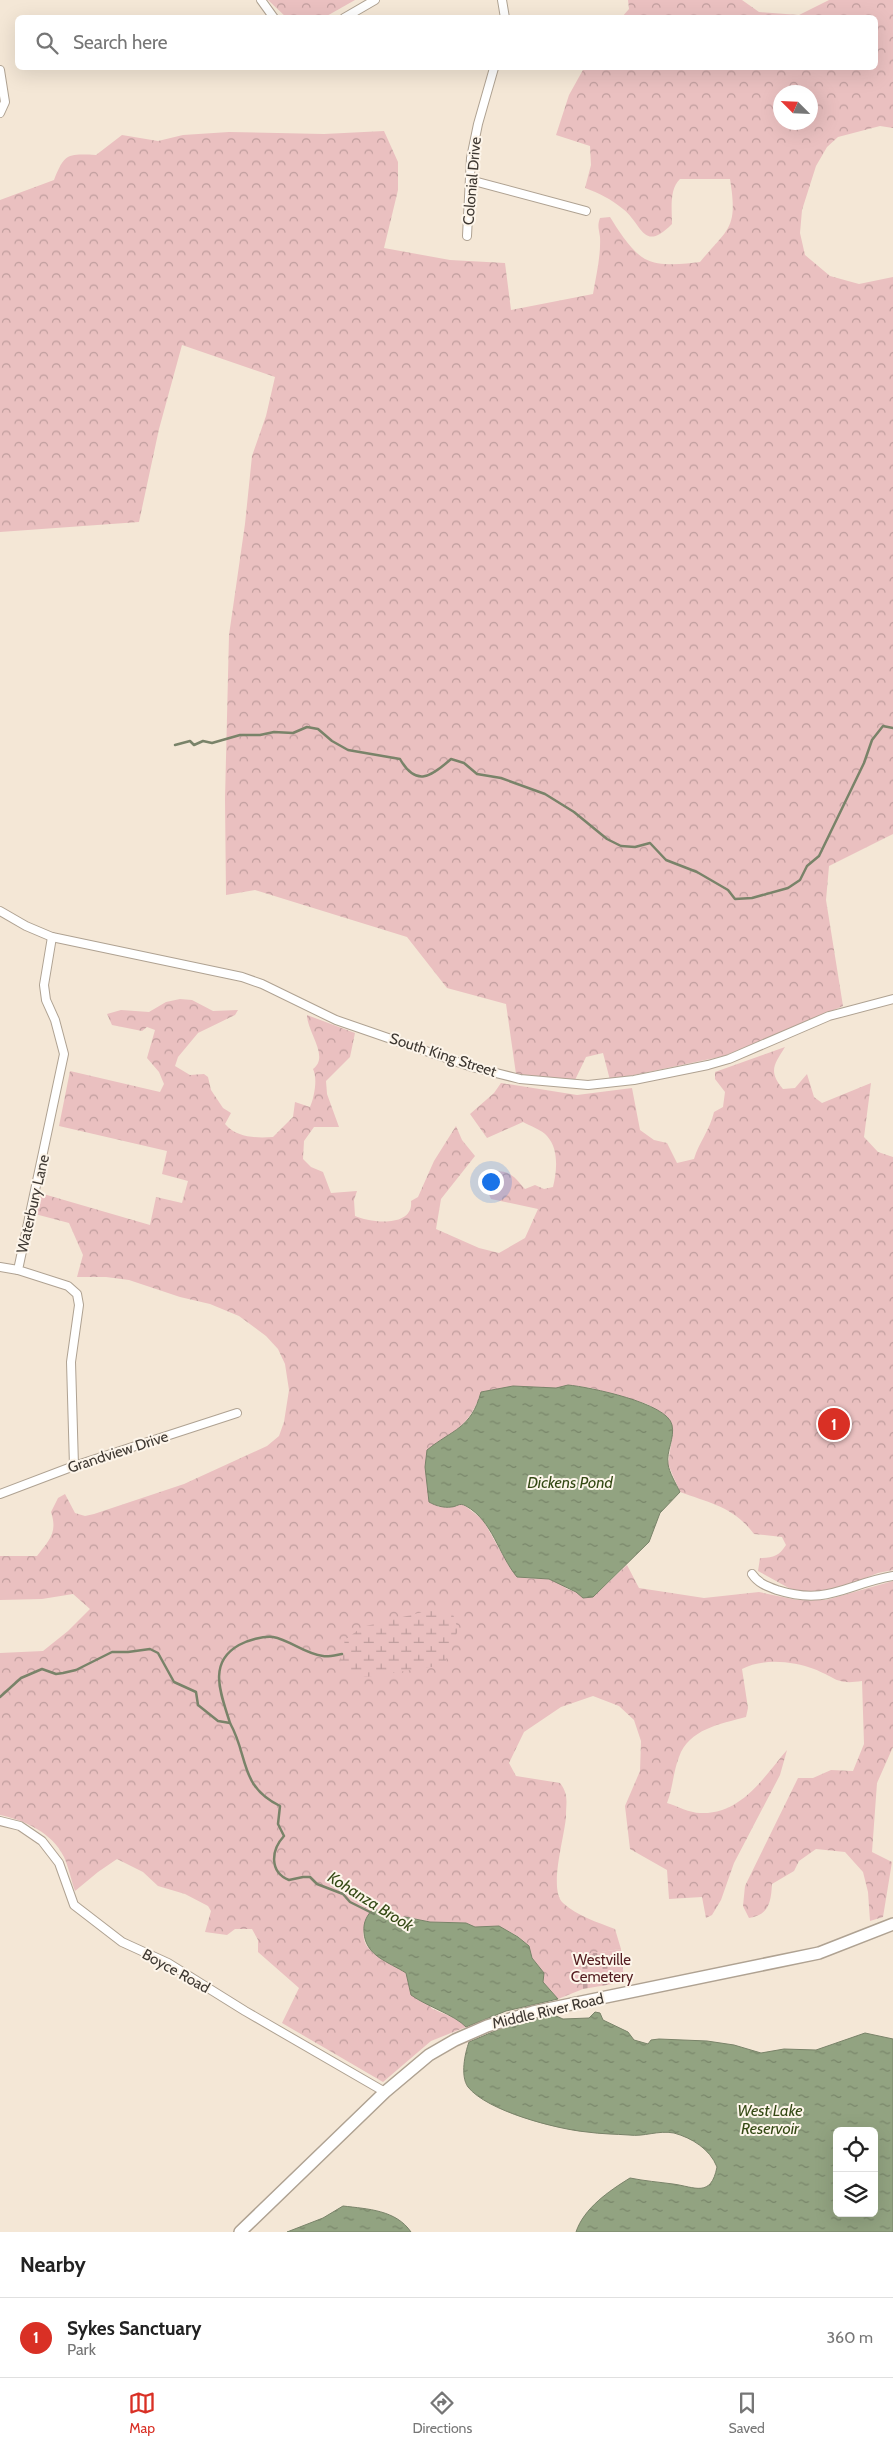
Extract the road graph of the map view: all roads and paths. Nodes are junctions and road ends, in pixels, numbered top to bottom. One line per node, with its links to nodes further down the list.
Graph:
1 (261, 0): 4 (street)
2 (375, 0): 5 (street)
3 (502, 0): 6 (street)
4 (272, 15)
5 (349, 15)
6 (504, 15)
7 (0, 70): 9 (street)
8 (493, 70): 10 (street, Colonial Drive)
9 (0, 113)
10 (470, 180): 11 (street); 12 (street, Colonial Drive)
11 (586, 211)
12 (467, 236)
13 (0, 911): 14 (street, South King Street)
14 (52, 937): 15 (street, South King Street); 17 (street, Waterbury Lane)
15 (893, 999)
16 (0, 1268): 17 (street)
17 (18, 1270): 19 (street, Waterbury Lane)
18 (237, 1413): 19 (street, Grandview Drive)
19 (74, 1466): 20 (street, Grandview Drive)
20 (0, 1494)
21 (752, 1574): 22 (street)
22 (893, 1576)
23 (0, 1821): 25 (street, Boyce Road)
24 (893, 1924): 25 (main road, Middle River Road)
25 (385, 2092): 26 (main road, Middle River Road)
26 (240, 2232)

